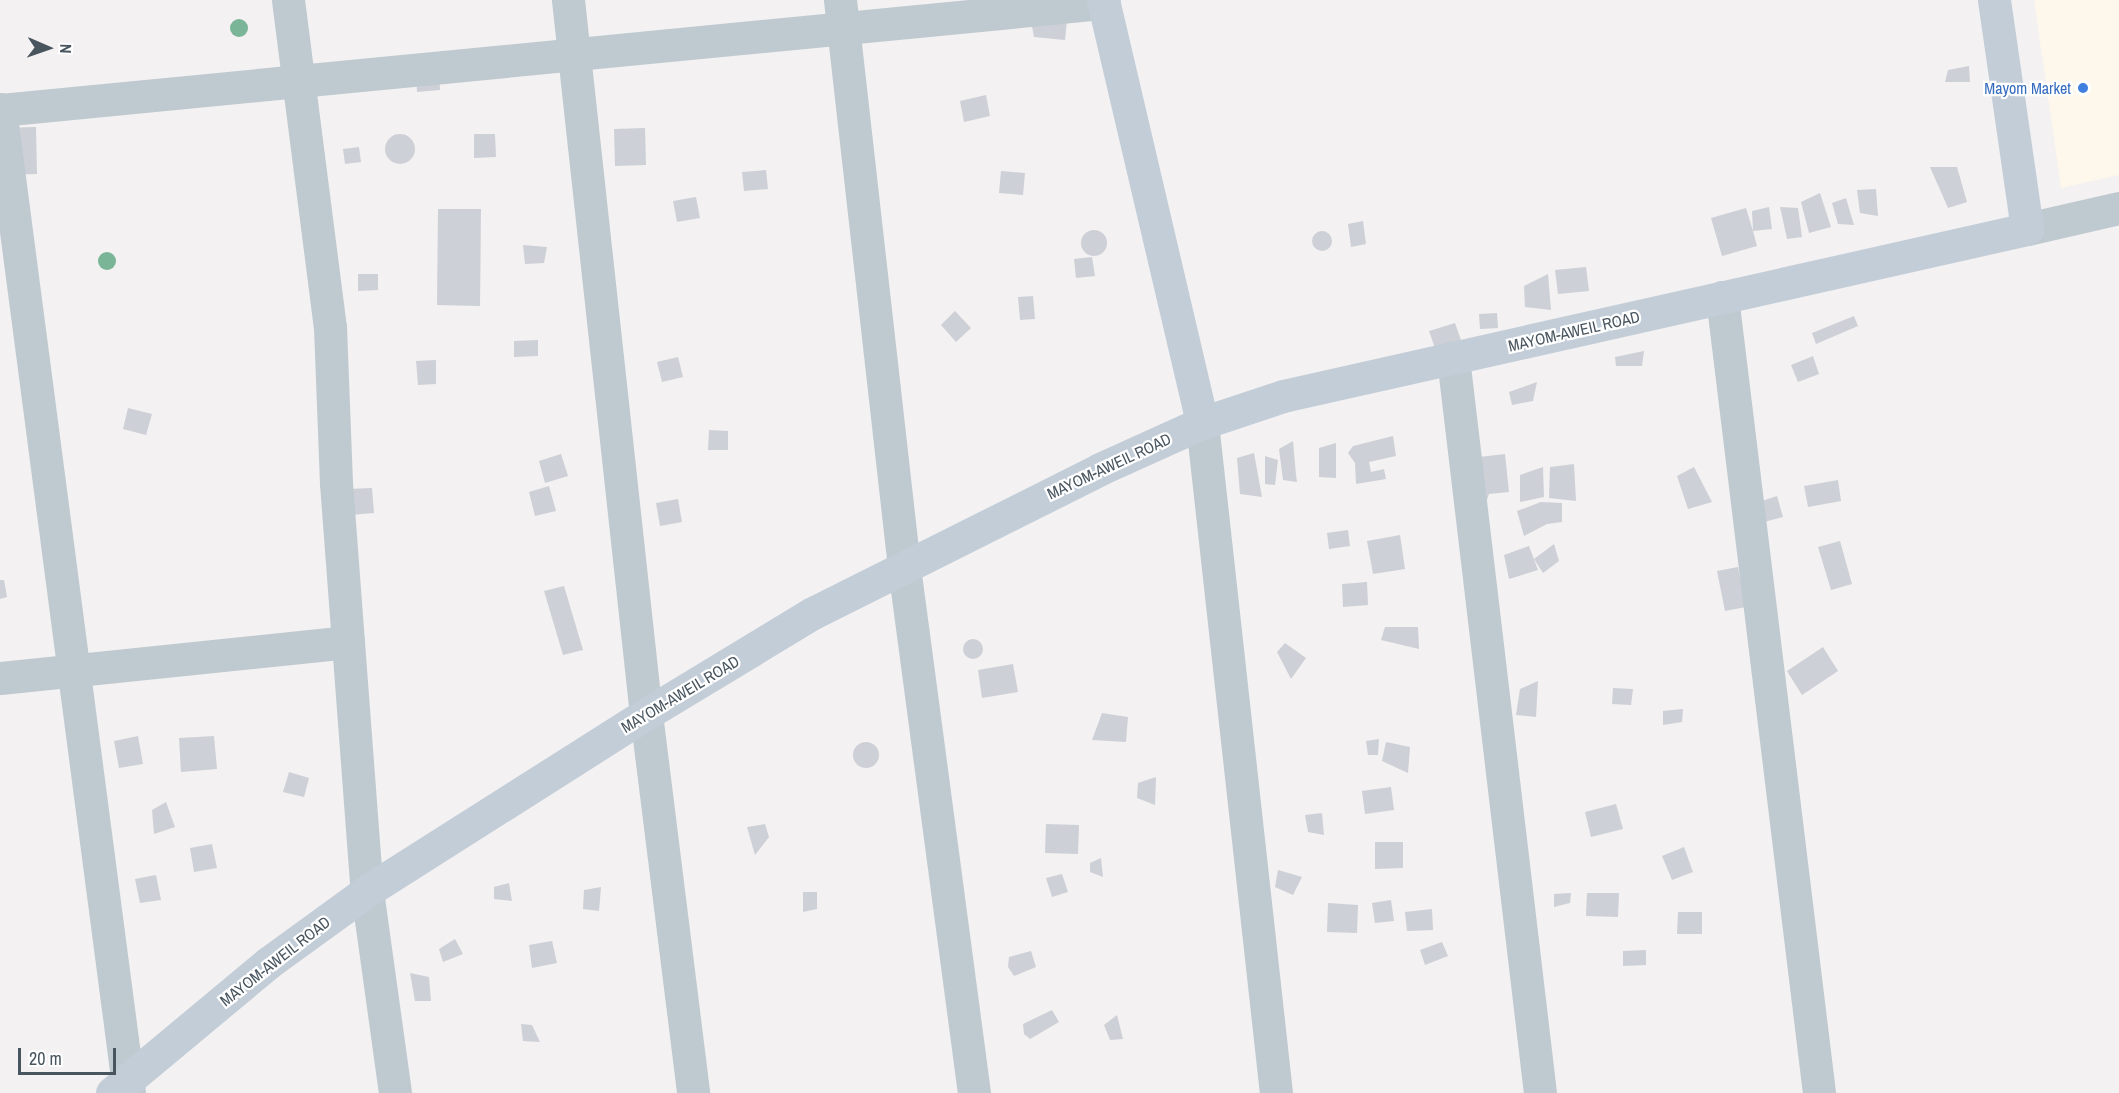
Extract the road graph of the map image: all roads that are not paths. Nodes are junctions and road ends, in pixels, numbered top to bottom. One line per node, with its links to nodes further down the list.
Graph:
1 (288, 0): 7 (street)
2 (568, 0): 6 (street)
3 (1994, 0): 10 (main road)
4 (1104, 2): 5 (street); 13 (main road)
5 (841, 14): 6 (street); 14 (street)
6 (574, 56): 7 (street); 18 (street)
7 (299, 81): 8 (street); 15 (street)
8 (0, 110): 16 (street)
9 (2119, 208): 10 (street)
10 (2027, 229): 11 (main road, MAYOM-AWEIL ROAD)
11 (1722, 297): 12 (main road, MAYOM-AWEIL ROAD); 26 (street)
12 (1453, 358): 13 (main road, MAYOM-AWEIL ROAD); 25 (street)
13 (1202, 423): 14 (main road, MAYOM-AWEIL ROAD); 24 (street)
14 (904, 567): 18 (main road, MAYOM-AWEIL ROAD); 23 (street)
15 (348, 642): 16 (street); 19 (street)
16 (73, 671): 17 (street); 20 (street)
17 (0, 678)
18 (646, 714): 19 (main road, MAYOM-AWEIL ROAD); 22 (street)
19 (367, 891): 20 (main road, MAYOM-AWEIL ROAD); 21 (street)
20 (123, 1088)
21 (395, 1093)
22 (693, 1093)
23 (974, 1093)
24 (1276, 1093)
25 (1540, 1093)
26 (1819, 1093)

